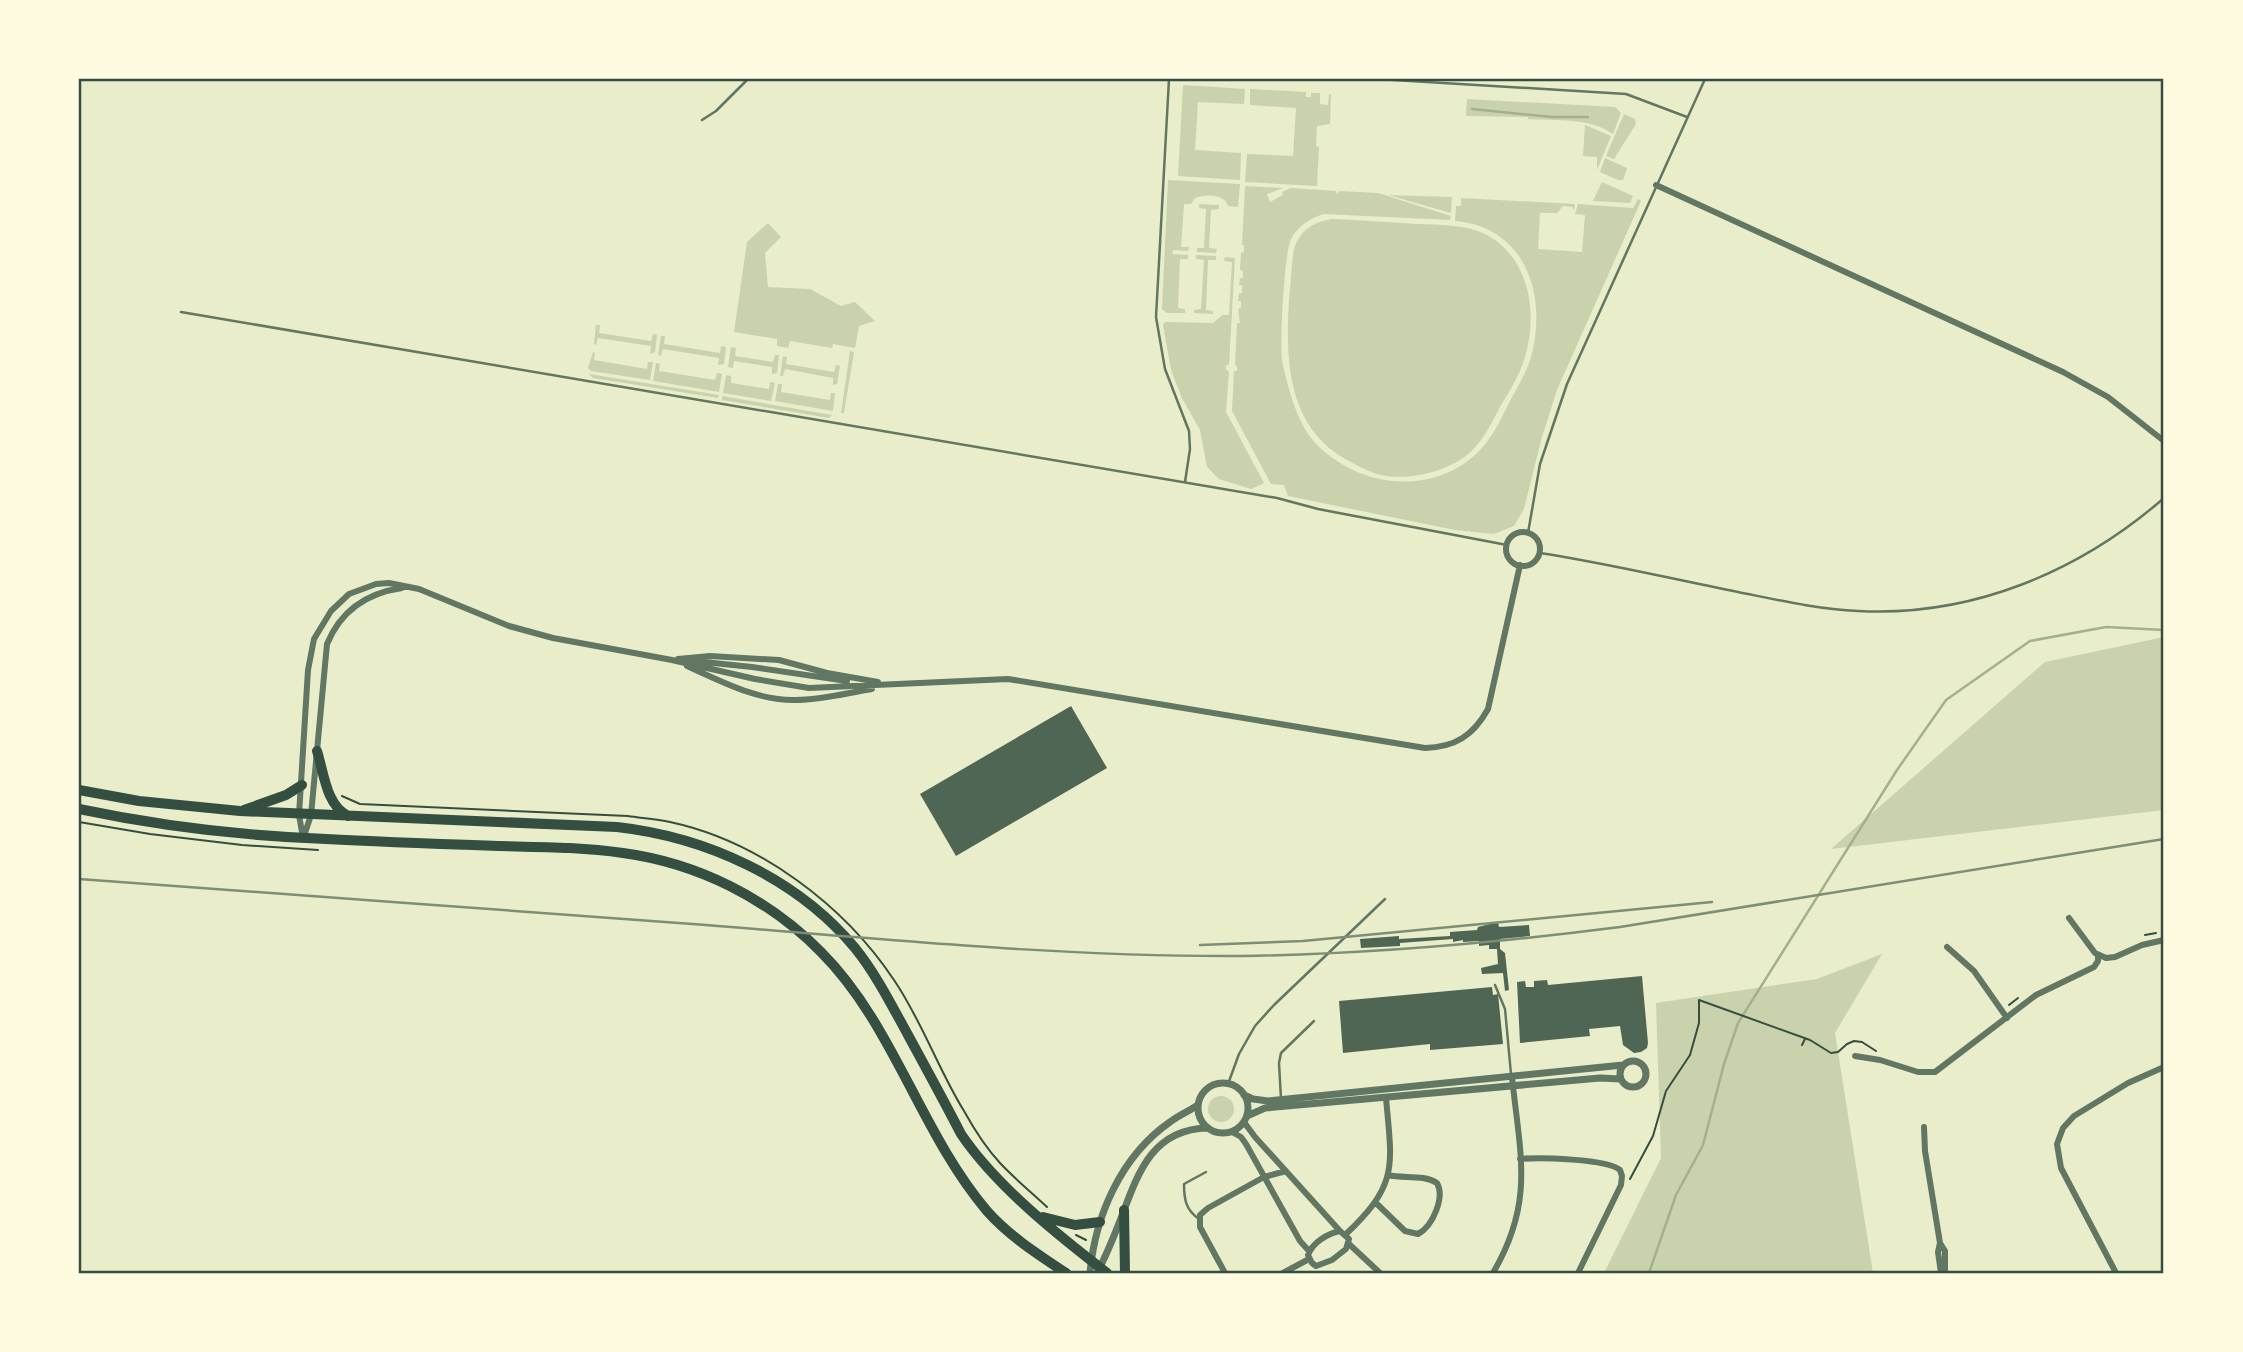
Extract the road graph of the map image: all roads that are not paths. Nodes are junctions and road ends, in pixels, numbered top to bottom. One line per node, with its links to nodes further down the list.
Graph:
1 (748, 79): 6 (lane)
2 (1169, 79): 10 (lane)
3 (1377, 79): 5 (lane)
4 (1705, 79): 5 (lane)
5 (1687, 117): 7 (lane)
6 (702, 120)
7 (1656, 185): 9 (street); 12 (lane)
8 (181, 312): 10 (lane)
9 (2164, 441)
10 (1185, 482): 13 (lane)
11 (2164, 498): 14 (lane)
12 (1528, 533): 13 (street); 14 (street)
13 (1507, 545): 15 (street)
14 (1540, 553): 15 (street)
15 (1520, 565): 18 (street)
16 (411, 587): 17 (street); 19 (street); 20 (street)
17 (672, 660): 18 (street); 18 (street); 18 (street); 18 (street)
18 (890, 684)
19 (317, 751): 25 (street); 26 (main road)
20 (302, 785): 23 (main road); 24 (street)
21 (79, 790): 23 (main road)
22 (79, 809): 27 (main road)
23 (240, 811): 24 (main road)
24 (299, 815): 25 (main road); 27 (street)
25 (311, 815): 26 (main road); 27 (street)
26 (352, 818): 57 (main road)
27 (303, 838): 65 (main road)
28 (1385, 899): 41 (lane)
29 (2069, 918): 32 (street)
30 (2164, 940): 32 (street)
31 (1947, 947): 34 (street)
32 (2098, 956): 34 (street)
33 (1495, 985): 40 (lane)
34 (2007, 1018): 36 (street)
35 (1314, 1021): 44 (lane)
36 (1855, 1056)
37 (1623, 1065): 39 (street); 39 (street); 40 (street)
38 (2164, 1067): 74 (street)
39 (1620, 1079): 40 (street)
40 (1512, 1082): 43 (street); 44 (street); 50 (street)
41 (1228, 1084): 42 (street); 45 (street)
42 (1244, 1095): 44 (street); 46 (street)
43 (1386, 1098): 46 (street); 53 (street)
44 (1281, 1099)
45 (1198, 1105): 48 (street); 59 (street)
46 (1246, 1119): 49 (street); 51 (street)
47 (1924, 1127): 73 (street)
48 (1208, 1128): 49 (street); 56 (street)
49 (1232, 1132): 54 (street)
50 (1520, 1159): 71 (street); 72 (street)
51 (1286, 1171): 54 (street); 60 (street)
52 (1206, 1172): 58 (lane)
53 (1388, 1175): 55 (street); 55 (street)
54 (1264, 1177): 58 (street); 62 (street)
55 (1376, 1203): 60 (street)
56 (1124, 1210): 64 (street); 66 (main road)
57 (1039, 1216): 59 (main road); 64 (main road)
58 (1199, 1219): 67 (street)
59 (1100, 1222): 64 (street)
60 (1343, 1233): 61 (street); 62 (street)
61 (1349, 1244): 63 (street); 70 (street)
62 (1309, 1255): 63 (street); 68 (street)
63 (1316, 1266): 69 (street)
64 (1097, 1270)
65 (1066, 1273)
66 (1125, 1273)
67 (1225, 1273)
68 (1283, 1273)
69 (1320, 1273)
70 (1380, 1273)
71 (1493, 1273)
72 (1578, 1273)
73 (1943, 1273)
74 (2116, 1273)

